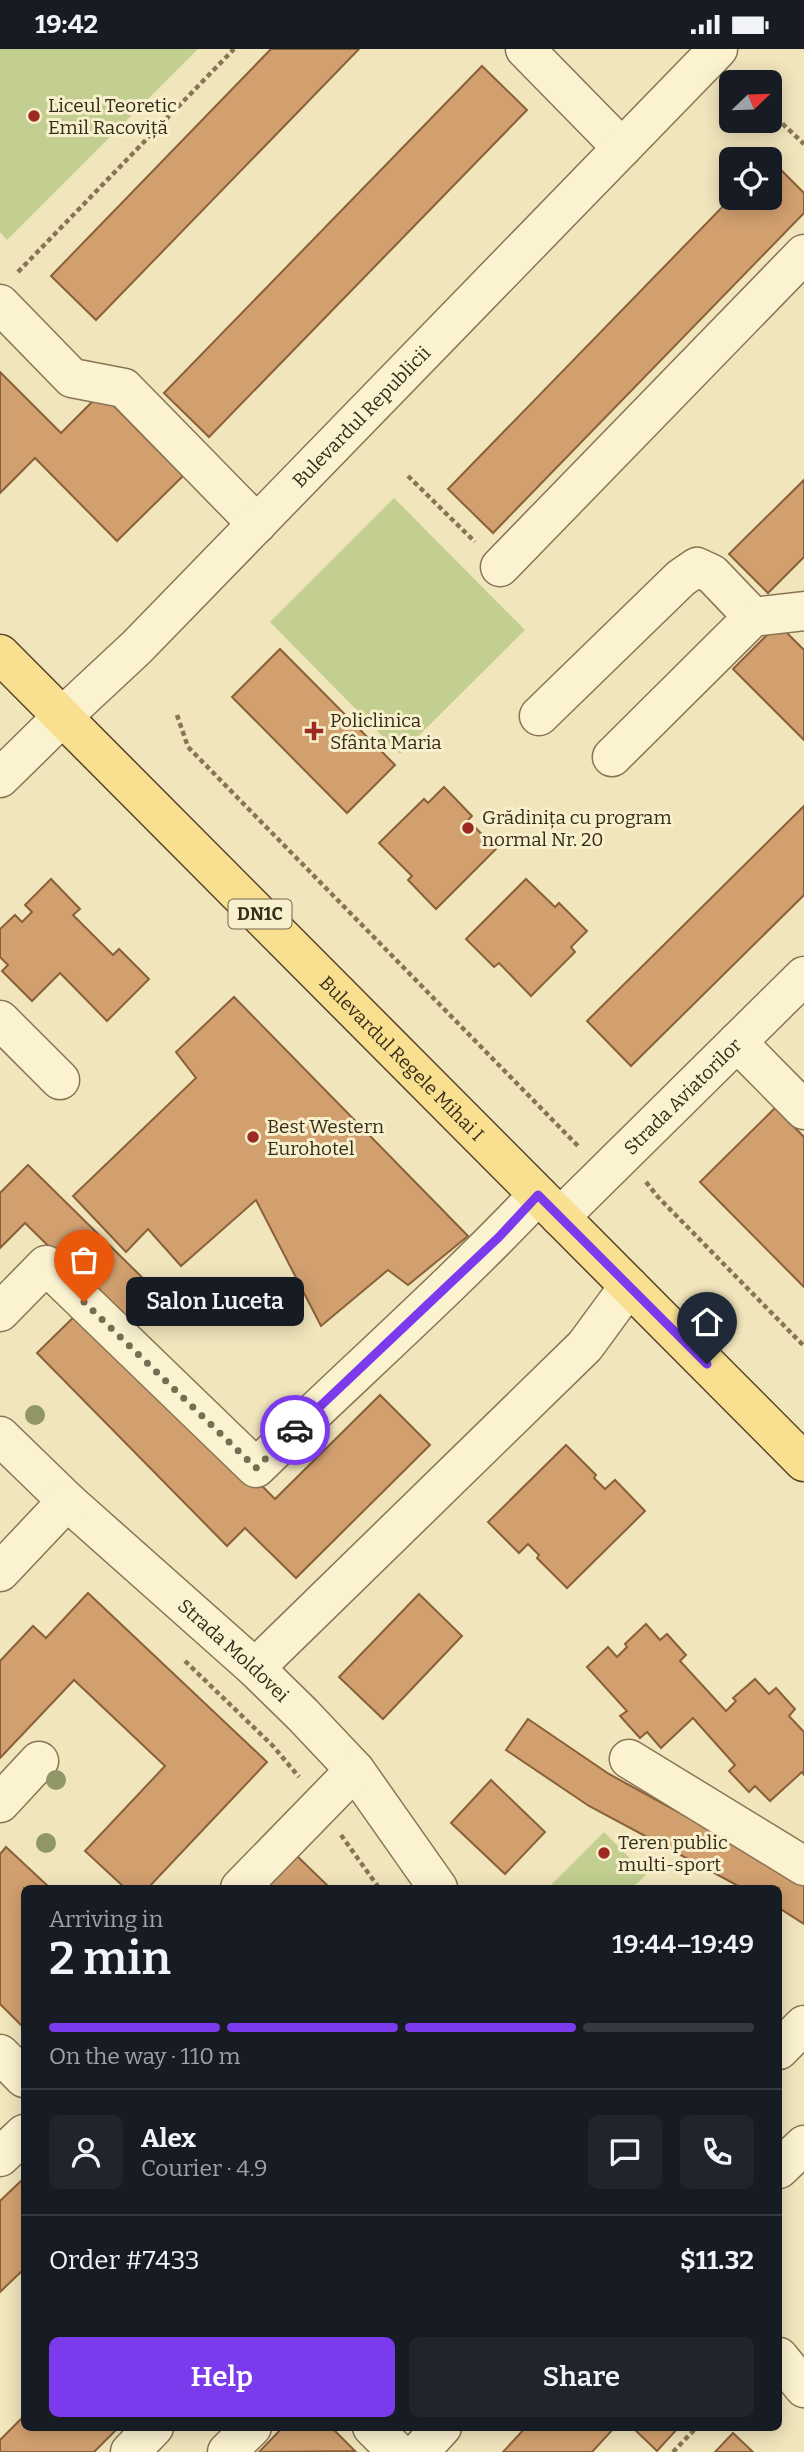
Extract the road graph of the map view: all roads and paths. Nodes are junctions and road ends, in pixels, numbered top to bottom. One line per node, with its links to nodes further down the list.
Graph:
1 (234, 49): 8 (path)
2 (525, 49): 6 (street)
3 (718, 49): 6 (street, Bulevardul Republicii)
4 (782, 124): 5 (path)
5 (804, 145)
6 (622, 148): 10 (street, Bulevardul Republicii)
7 (804, 254): 11 (street)
8 (5, 292): 10 (street)
9 (408, 476): 11 (path)
10 (257, 524): 16 (street, Bulevardul Republicii)
11 (500, 567)
12 (804, 611): 13 (street)
13 (753, 617): 17 (street); 18 (street)
14 (0, 654): 16 (main road, Bulevardul Regele Mihai I / DN1C)
15 (177, 715): 25 (path)
16 (63, 716): 19 (street, Bulevardul Republicii); 26 (main road, Bulevardul Regele Mihai I / DN1C)
17 (539, 716)
18 (612, 757)
19 (0, 778)
20 (804, 976): 22 (street, Strada Aviatorilor)
21 (0, 1020): 23 (street)
22 (737, 1042): 24 (street); 25 (street, Strada Aviatorilor)
23 (60, 1080)
24 (804, 1110)
25 (624, 1154): 26 (street, Strada Aviatorilor); 29 (path)
26 (549, 1206): 27 (main road, Bulevardul Regele Mihai I / DN1C); 28 (street, Strada Aviatorilor)
27 (629, 1286): 31 (main road, Bulevardul Regele Mihai I / DN1C); 35 (street)
28 (0, 1312)
29 (804, 1346)
30 (0, 1436): 32 (street, Strada Moldovei)
31 (804, 1462)
32 (67, 1501): 33 (street); 35 (street, Strada Moldovei)
33 (0, 1572)
34 (184, 1659): 40 (path)
35 (255, 1668): 38 (street, Strada Moldovei)
36 (629, 1759): 41 (street)
37 (39, 1761): 39 (street)
38 (355, 1770): 40 (street); 44 (street, Strada Moldovei)
39 (0, 1803)
40 (321, 1804): 42 (street); 43 (path)
41 (804, 1866)
42 (243, 1885)
43 (377, 1885)
44 (436, 1885)
45 (804, 2025): 46 (street)
46 (782, 2047)
47 (0, 2054): 48 (street)
48 (21, 2075)
49 (21, 2137): 51 (street)
50 (804, 2144): 52 (street)
51 (0, 2157)
52 (782, 2166)
53 (782, 2361): 54 (street)
54 (804, 2388)
55 (150, 2431): 60 (street)
56 (248, 2431): 61 (street)
57 (376, 2431): 62 (street)
58 (438, 2431): 63 (street)
59 (693, 2431): 64 (path)
60 (130, 2452)
61 (227, 2452)
62 (397, 2452)
63 (419, 2452)
64 (673, 2452)

